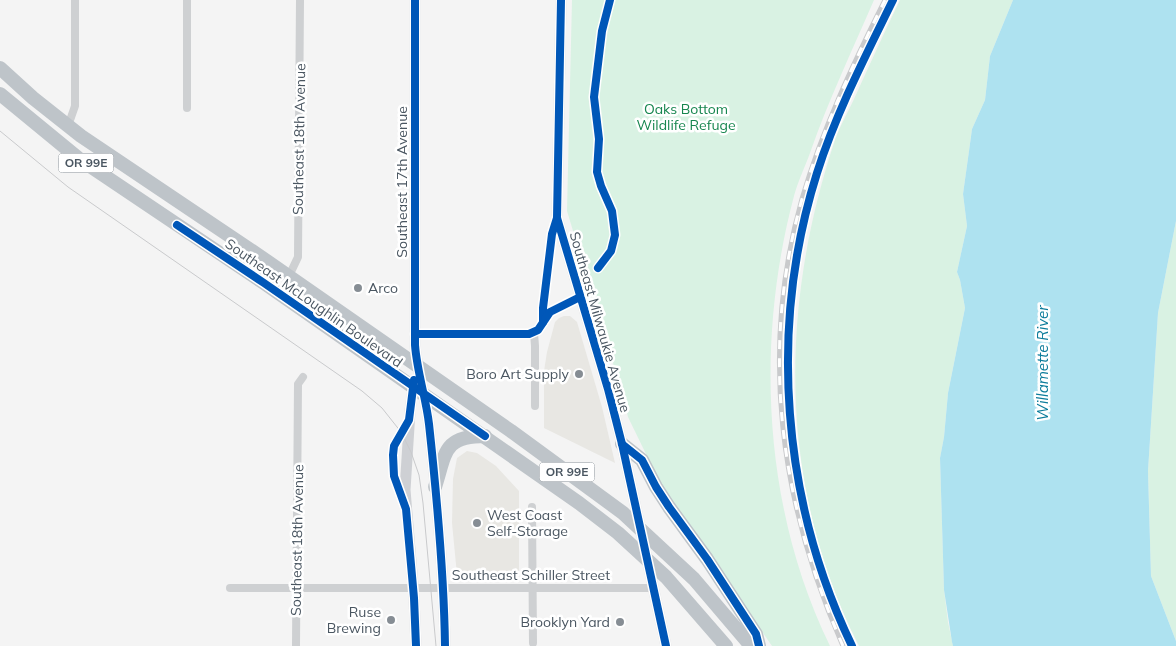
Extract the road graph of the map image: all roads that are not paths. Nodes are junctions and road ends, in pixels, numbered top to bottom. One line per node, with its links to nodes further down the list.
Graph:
1 (75, 0): 9 (street)
2 (187, 0): 8 (street)
3 (300, 0): 10 (street, Southeast 18th Avenue)
4 (415, 0): 13 (street, Southeast 17th Avenue)
5 (561, 0): 11 (street, Southeast Milwaukie Avenue)
6 (0, 68): 9 (highway, Southeast McLoughlin Boulevard / OR 99E)
7 (0, 94): 16 (highway, Southeast McLoughlin Boulevard / OR 99E)
8 (187, 108)
9 (68, 126): 10 (highway, Southeast McLoughlin Boulevard / OR 99E)
10 (289, 276): 14 (highway, Southeast McLoughlin Boulevard / OR 99E)
11 (580, 297): 12 (street); 19 (street, Southeast Milwaukie Avenue)
12 (534, 333): 13 (street); 17 (street)
13 (414, 334): 14 (street, Southeast 17th Avenue)
14 (416, 365): 16 (street, Southeast 17th Avenue); 34 (highway, Southeast McLoughlin Boulevard / OR 99E)
15 (303, 377): 26 (street, Southeast 18th Avenue)
16 (418, 389): 18 (highway, Southeast McLoughlin Boulevard / OR 99E); 20 (street, Southeast 17th Avenue); 23 (street, Southeast 17th Avenue)
17 (535, 406)
18 (485, 436): 20 (highway); 33 (highway, Southeast McLoughlin Boulevard / OR 99E)
19 (622, 444): 22 (street, Southeast Milwaukie Avenue); 35 (highway)
20 (435, 487): 24 (street, Southeast 17th Avenue)
21 (532, 507): 27 (street)
22 (652, 586): 27 (street, Southeast Schiller Street); 32 (street, Southeast Milwaukie Avenue)
23 (413, 587): 24 (street, Southeast Schiller Street); 26 (street, Southeast Schiller Street); 30 (street, Southeast 17th Avenue)
24 (444, 587): 27 (street, Southeast Schiller Street); 31 (street, Southeast 17th Avenue)
25 (230, 588): 26 (street, Southeast Schiller Street)
26 (296, 588): 29 (street, Southeast 18th Avenue)
27 (532, 588): 28 (street)
28 (533, 643)
29 (296, 646)
30 (416, 646)
31 (445, 646)
32 (666, 646)
33 (726, 646)
34 (751, 646)
35 (759, 646)

